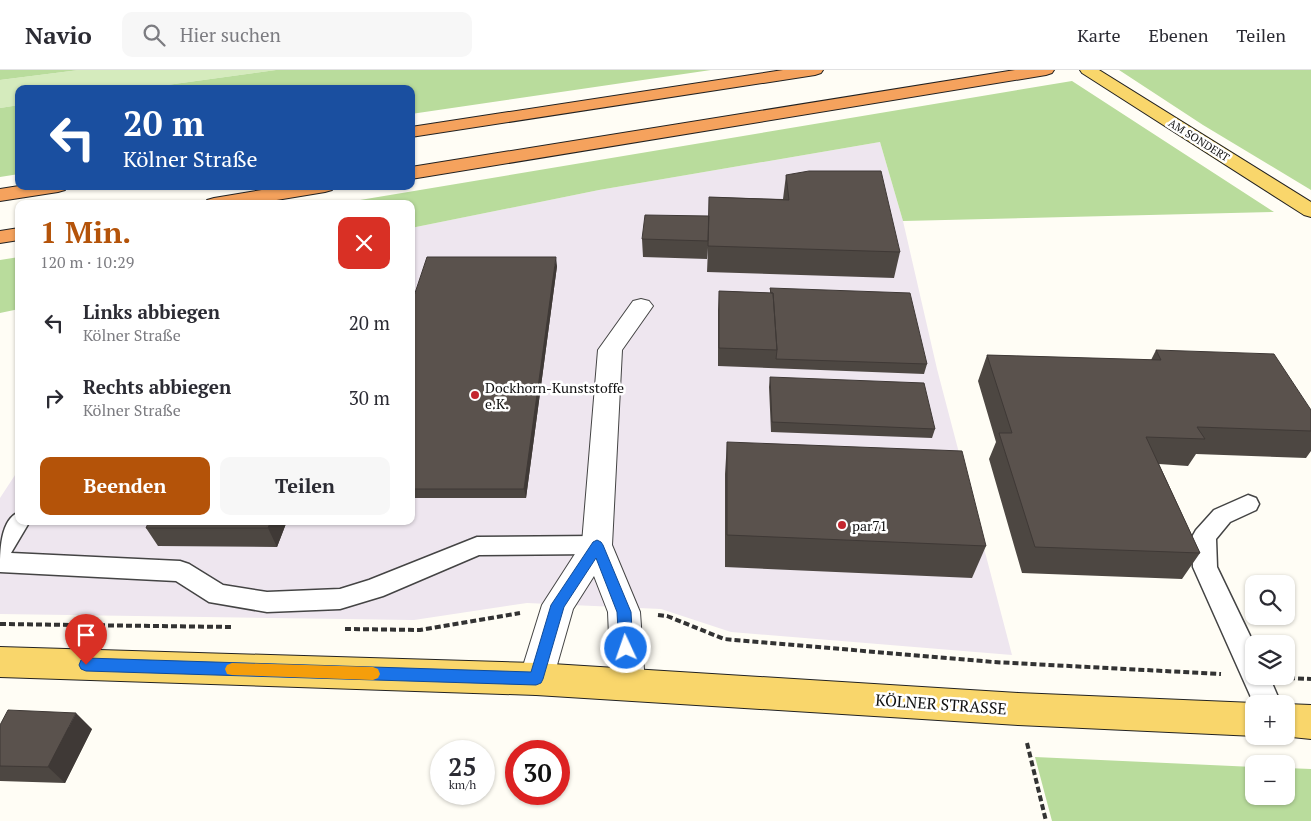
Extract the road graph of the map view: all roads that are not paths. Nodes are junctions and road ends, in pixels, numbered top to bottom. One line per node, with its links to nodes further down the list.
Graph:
1 (815, 70): 4 (highway)
2 (1046, 70): 5 (highway)
3 (1088, 70): 10 (main road, AM SONDERT)
4 (415, 131)
5 (415, 172)
6 (32, 190): 8 (highway)
7 (300, 190): 9 (highway)
8 (0, 195)
9 (239, 200)
10 (1311, 211)
11 (15, 235): 12 (highway)
12 (0, 237)
13 (640, 306): 16 (street)
14 (1248, 504): 19 (lane)
15 (16, 525): 17 (lane)
16 (597, 545): 18 (lane); 21 (street); 22 (street)
17 (0, 550)
18 (0, 562)
19 (1245, 654)
20 (0, 662): 21 (main road, KÖLNER STRASSE)
21 (536, 679): 22 (main road, KÖLNER STRASSE)
22 (628, 684): 23 (main road, KÖLNER STRASSE)
23 (1245, 720)
24 (1295, 721): 25 (main road)
25 (1311, 722)

